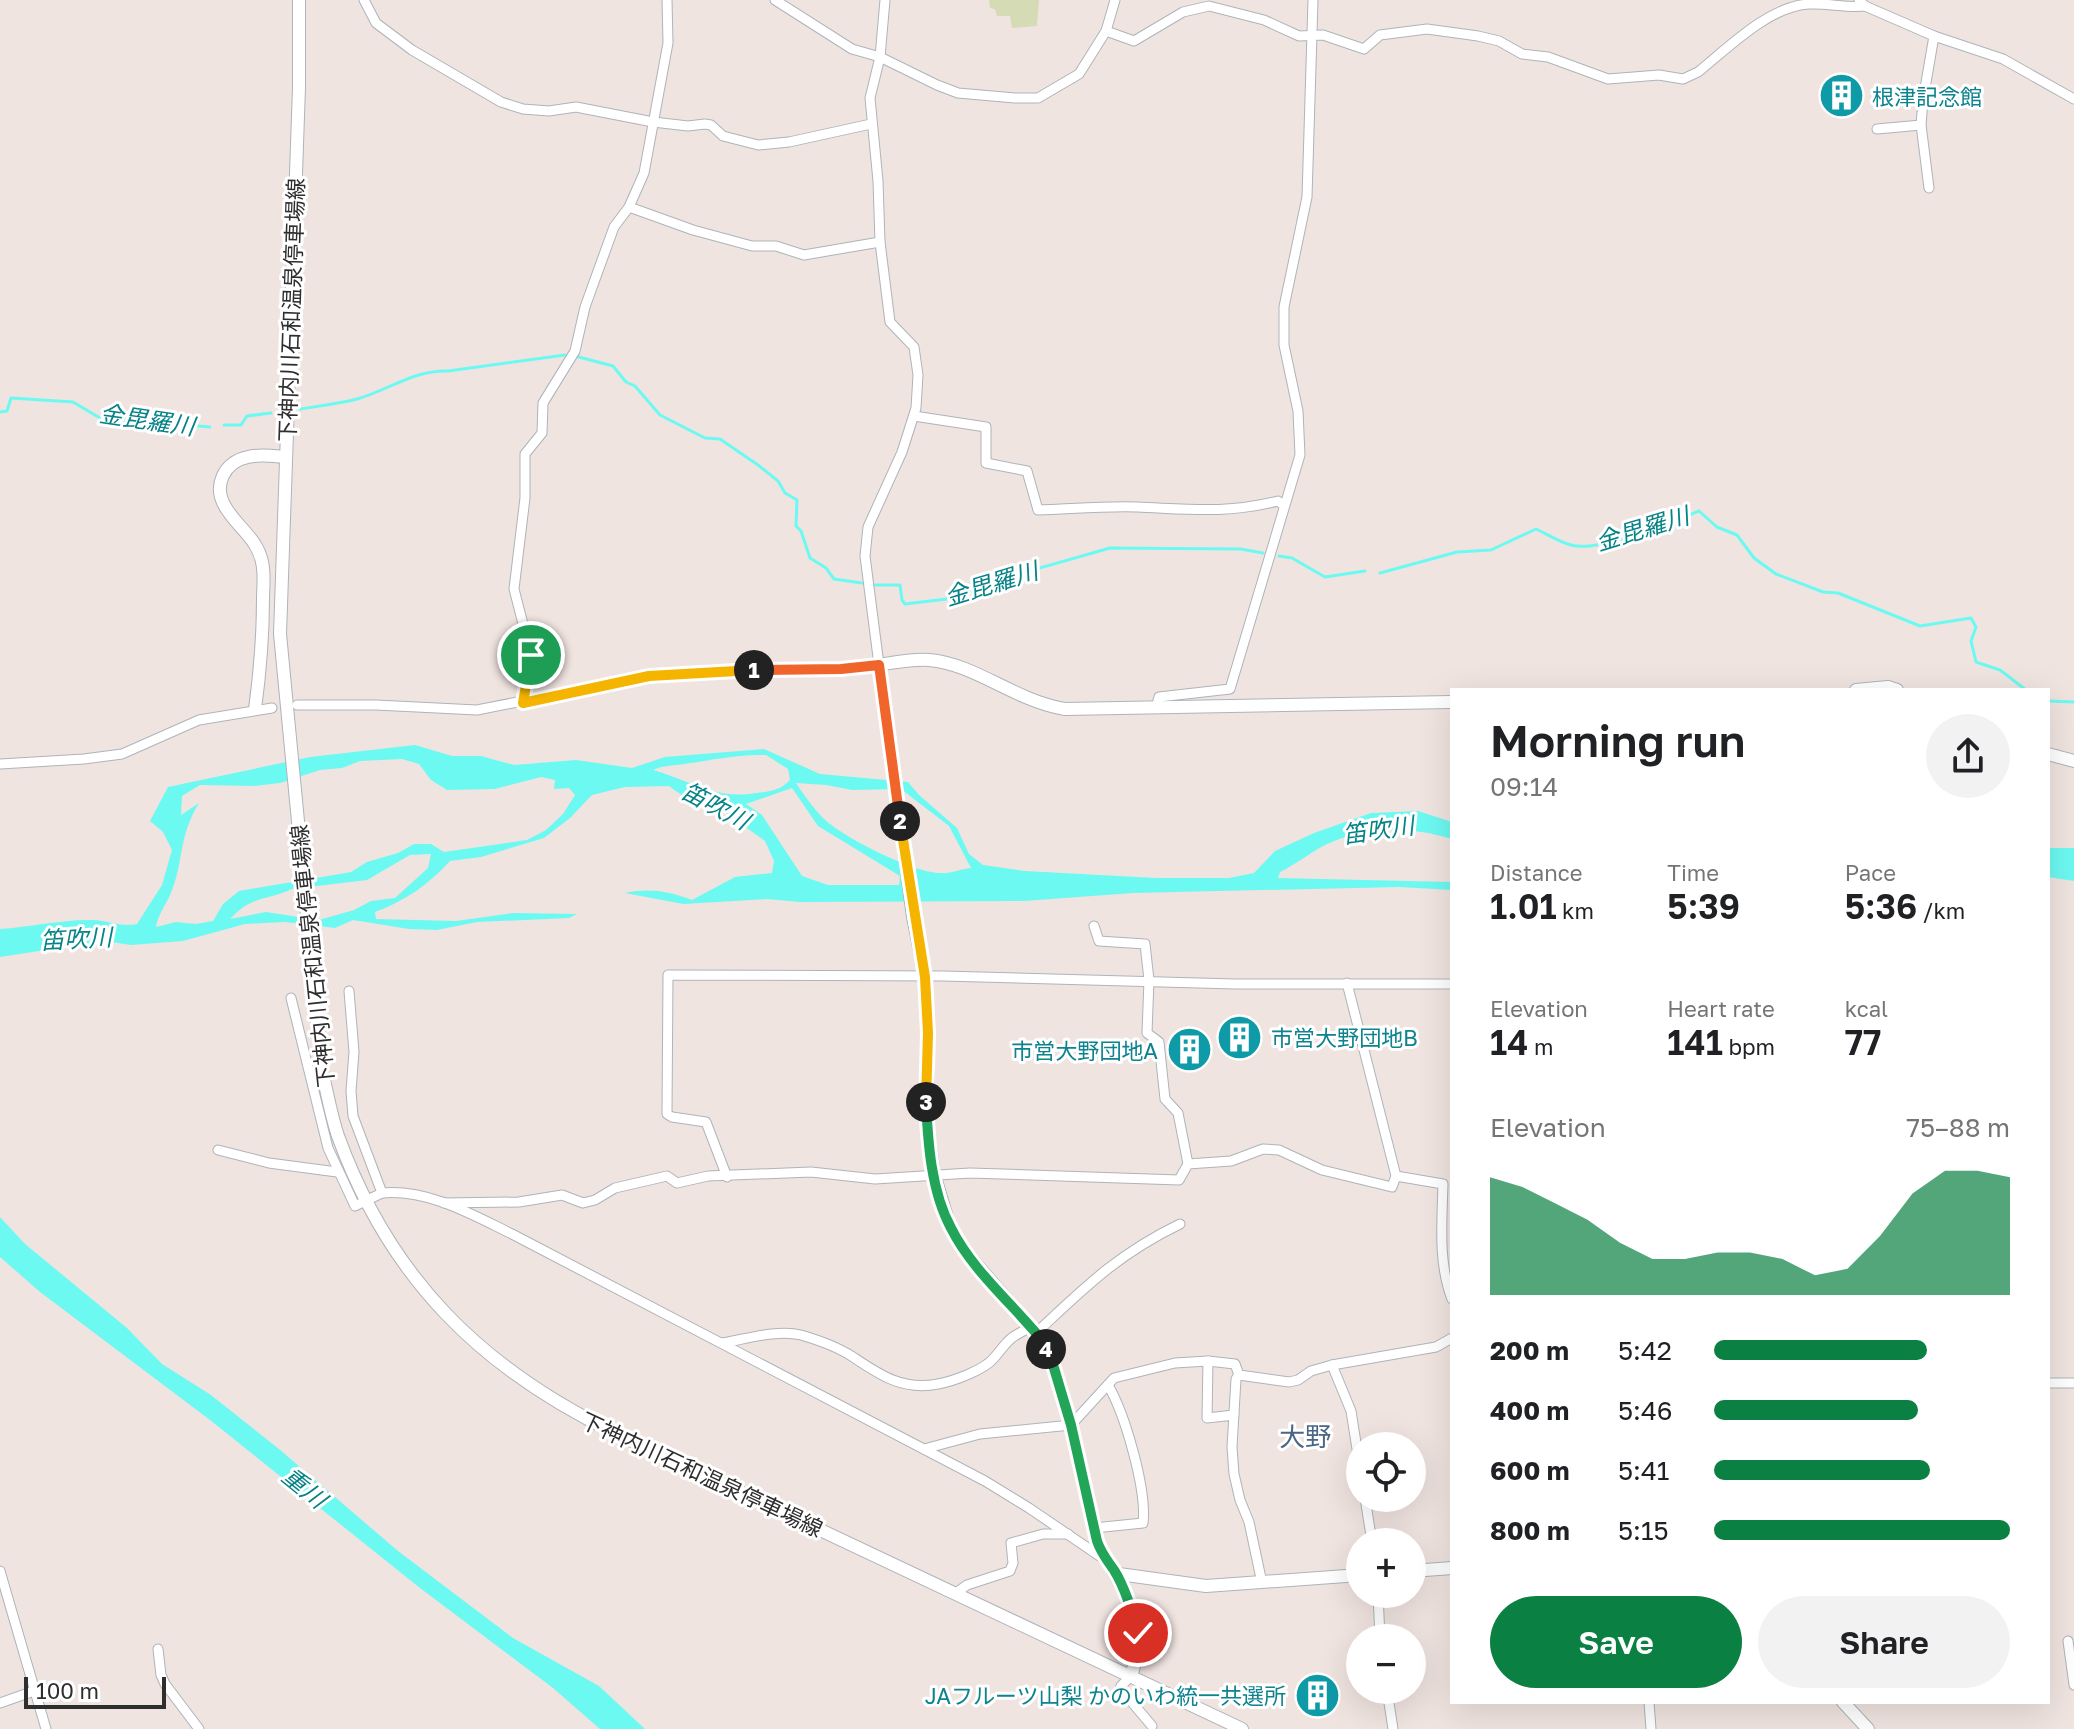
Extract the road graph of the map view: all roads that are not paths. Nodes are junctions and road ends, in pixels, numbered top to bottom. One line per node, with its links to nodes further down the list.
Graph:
1 (300, 0): 22 (main road, 下神内川石和温泉停車場線)
2 (364, 0): 14 (street)
3 (667, 0): 14 (street)
4 (775, 0): 12 (street)
5 (885, 0): 12 (street)
6 (1115, 0): 9 (street)
7 (1313, 0): 10 (street)
8 (1862, 3): 10 (street); 11 (street)
9 (1106, 31): 10 (street); 12 (street)
10 (1310, 35): 23 (street)
11 (1934, 36): 13 (street); 16 (street)
12 (880, 57): 15 (street)
13 (2074, 99)
14 (653, 122): 15 (street); 19 (street)
15 (871, 124): 20 (street)
16 (1921, 125): 17 (street); 18 (street)
17 (1877, 129)
18 (1929, 188)
19 (629, 207): 20 (street); 26 (street)
20 (880, 242): 21 (street)
21 (914, 416): 23 (street); 24 (street)
22 (285, 457): 30 (main road); 48 (main road, 下神内川石和温泉停車場線)
23 (1283, 505): 29 (street)
24 (879, 665): 26 (street); 29 (main road); 35 (main road)
25 (1450, 702): 29 (main road)
26 (523, 703): 27 (street)
27 (297, 705)
28 (272, 708): 30 (street)
29 (1156, 708)
30 (255, 709): 33 (street)
31 (2050, 755): 32 (main road)
32 (2074, 761)
33 (0, 764)
34 (1094, 926): 36 (street)
35 (925, 977): 36 (street); 44 (main road); 46 (street)
36 (1149, 980): 37 (street); 42 (street)
37 (1347, 983): 38 (street); 45 (street)
38 (1450, 984)
39 (349, 991): 47 (street)
40 (291, 998): 43 (street)
41 (218, 1150): 43 (street)
42 (1188, 1164): 44 (street); 45 (street)
43 (337, 1172): 48 (street)
44 (934, 1174): 46 (street); 52 (main road)
45 (1396, 1176): 51 (street)
46 (727, 1177): 49 (street)
47 (382, 1193): 48 (street); 49 (street)
48 (367, 1201): 74 (main road, 下神内川石和温泉停車場線)
49 (444, 1203): 54 (street)
50 (1180, 1224): 52 (street)
51 (1450, 1294)
52 (1034, 1330): 54 (street); 62 (main road)
53 (1450, 1339): 56 (street)
54 (720, 1343): 64 (street)
55 (1208, 1361): 57 (street); 60 (street); 61 (street)
56 (1332, 1365): 57 (street); 63 (street)
57 (1239, 1375): 61 (street)
58 (2050, 1383): 59 (street)
59 (2074, 1383)
60 (1108, 1385): 62 (street); 65 (street)
61 (1234, 1415): 73 (street)
62 (1071, 1425): 64 (street); 65 (main road)
63 (1354, 1432)
64 (924, 1449): 66 (street)
65 (1094, 1528): 67 (main road)
66 (1068, 1534): 67 (street); 74 (street)
67 (1104, 1559): 69 (main road)
68 (1450, 1568): 70 (main road)
69 (1114, 1570): 73 (main road); 77 (main road)
70 (1426, 1570)
71 (0, 1571): 79 (street)
72 (1346, 1576): 73 (main road)
73 (1262, 1583)
74 (956, 1593): 77 (main road, 下神内川石和温泉停車場線)
75 (2068, 1641): 78 (street)
76 (158, 1649): 86 (street)
77 (1131, 1676): 84 (street); 87 (main road, 下神内川石和温泉停車場線)
78 (2074, 1685)
79 (34, 1691): 80 (street); 85 (street)
80 (0, 1703)
81 (1389, 1704): 88 (street)
82 (1649, 1704): 89 (street)
83 (1845, 1704): 90 (main road)
84 (1152, 1726)
85 (46, 1729)
86 (199, 1729)
87 (1242, 1729)
88 (1393, 1729)
89 (1651, 1729)
90 (1868, 1729)

